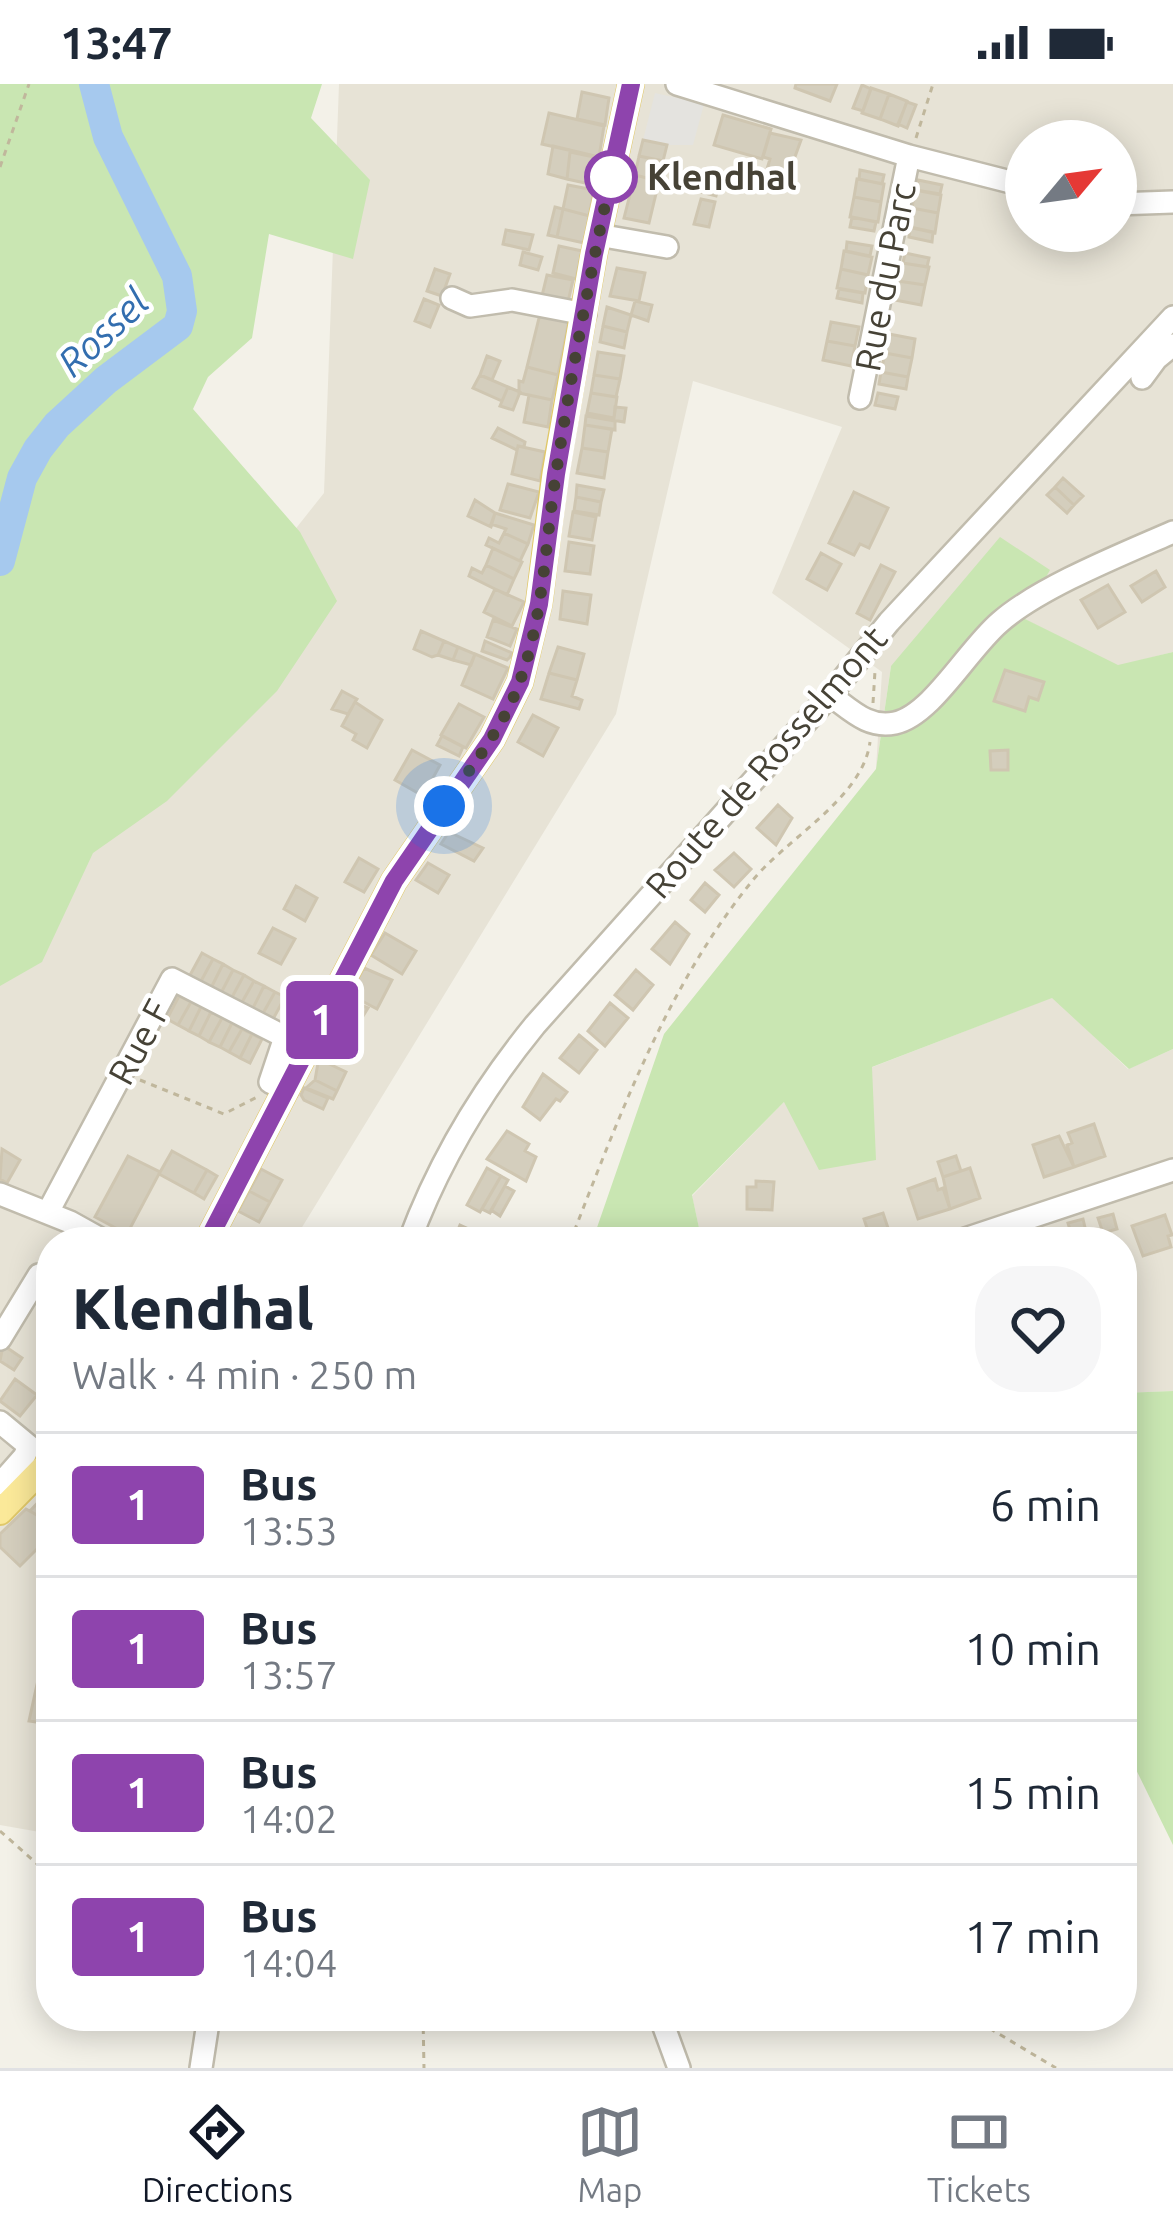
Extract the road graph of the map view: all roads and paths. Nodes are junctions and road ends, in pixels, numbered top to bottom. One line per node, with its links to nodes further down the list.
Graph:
1 (29, 84): 6 (path)
2 (631, 84): 10 (main road)
3 (676, 84): 5 (street)
4 (933, 84): 5 (path)
5 (909, 156): 7 (street); 17 (street, Rue du Parc)
6 (0, 167)
7 (1005, 181)
8 (1173, 202): 9 (street)
9 (1137, 203)
10 (598, 235): 11 (street); 13 (main road)
11 (667, 247)
12 (452, 298): 13 (street)
13 (585, 314): 23 (main road)
14 (1173, 317): 20 (street, Route de Rosselmont)
15 (1173, 345): 16 (street)
16 (1142, 379)
17 (860, 398)
18 (1173, 532): 21 (street)
19 (875, 670): 21 (path)
20 (830, 695): 21 (street); 29 (street, Route de Rosselmont)
21 (872, 724): 30 (path)
22 (123, 1072): 23 (path); 23 (street, Rue F); 26 (street, Rue F)
23 (278, 1086): 28 (main road)
24 (1173, 1170): 31 (street)
25 (0, 1194): 26 (street)
26 (48, 1212): 27 (street)
27 (77, 1227)
28 (214, 1227)
29 (414, 1227)
30 (576, 1227)
31 (1001, 1227)
32 (36, 1280): 33 (street)
33 (0, 1339)
34 (0, 1423): 36 (street)
35 (36, 1472): 36 (main road)
36 (2, 1498)
37 (0, 1831): 38 (path)
38 (36, 1863)
39 (207, 2031): 43 (street)
40 (423, 2031): 44 (path)
41 (665, 2031): 45 (street)
42 (994, 2031): 46 (path)
43 (201, 2068)
44 (424, 2068)
45 (679, 2068)
46 (1056, 2068)

